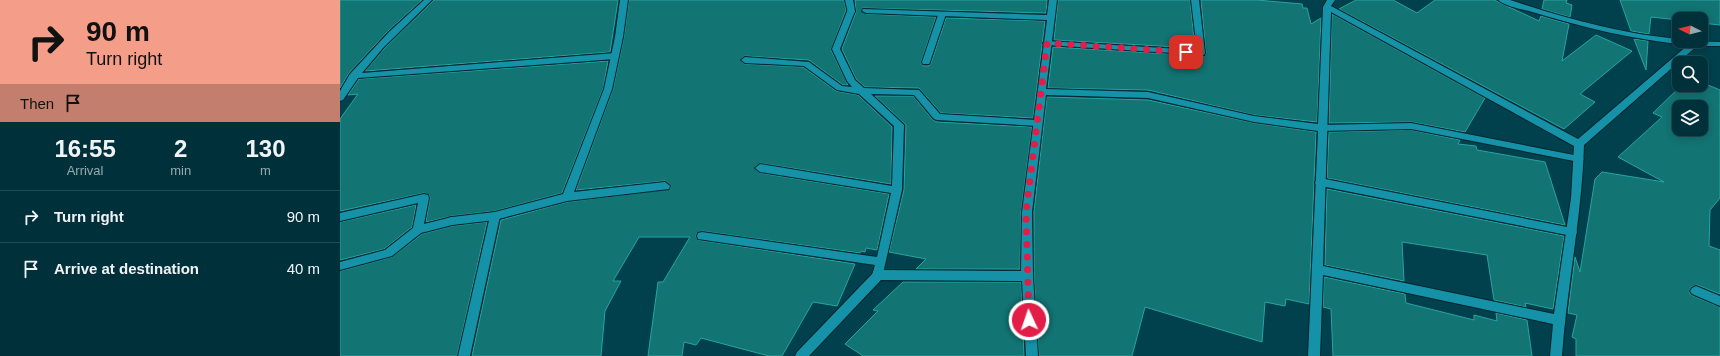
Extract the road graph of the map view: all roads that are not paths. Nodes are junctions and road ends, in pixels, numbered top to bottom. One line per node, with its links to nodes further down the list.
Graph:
1 (428, 0): 19 (street)
2 (624, 0): 16 (street)
3 (849, 0): 20 (street)
4 (1053, 0): 10 (street)
5 (1195, 0): 12 (street)
6 (1502, 0): 11 (street)
7 (1329, 3): 24 (street); 25 (street)
8 (866, 11): 9 (street)
9 (942, 14): 10 (street); 18 (street)
10 (1051, 18): 12 (street)
11 (1672, 41)
12 (1047, 43): 21 (street)
13 (1708, 44): 14 (street)
14 (1720, 44)
15 (1689, 48): 25 (street)
16 (615, 56): 19 (street); 31 (street)
17 (745, 60): 20 (street)
18 (926, 62)
19 (353, 76): 22 (street)
20 (861, 92): 23 (street); 30 (street)
21 (1041, 92): 23 (street); 24 (street)
22 (340, 98)
23 (1037, 123): 41 (street)
24 (1322, 128): 26 (street); 28 (street)
25 (1579, 144): 26 (street)
26 (1579, 159): 35 (street)
27 (760, 168): 30 (street)
28 (1320, 182): 35 (street); 39 (street)
29 (665, 186): 31 (street)
30 (897, 190): 37 (street)
31 (567, 197): 32 (street)
32 (495, 216): 34 (street); 45 (street)
33 (340, 217): 34 (street)
34 (418, 230): 38 (street)
35 (1572, 232): 44 (street)
36 (702, 236): 37 (street)
37 (881, 262): 40 (street)
38 (340, 266)
39 (1317, 269): 44 (street); 48 (street)
40 (878, 275): 41 (street); 46 (street)
41 (1027, 276): 47 (street)
42 (1696, 291): 43 (street)
43 (1720, 301)
44 (1557, 320): 49 (street)
45 (464, 356)
46 (801, 356)
47 (1032, 356)
48 (1314, 356)
49 (1556, 356)

